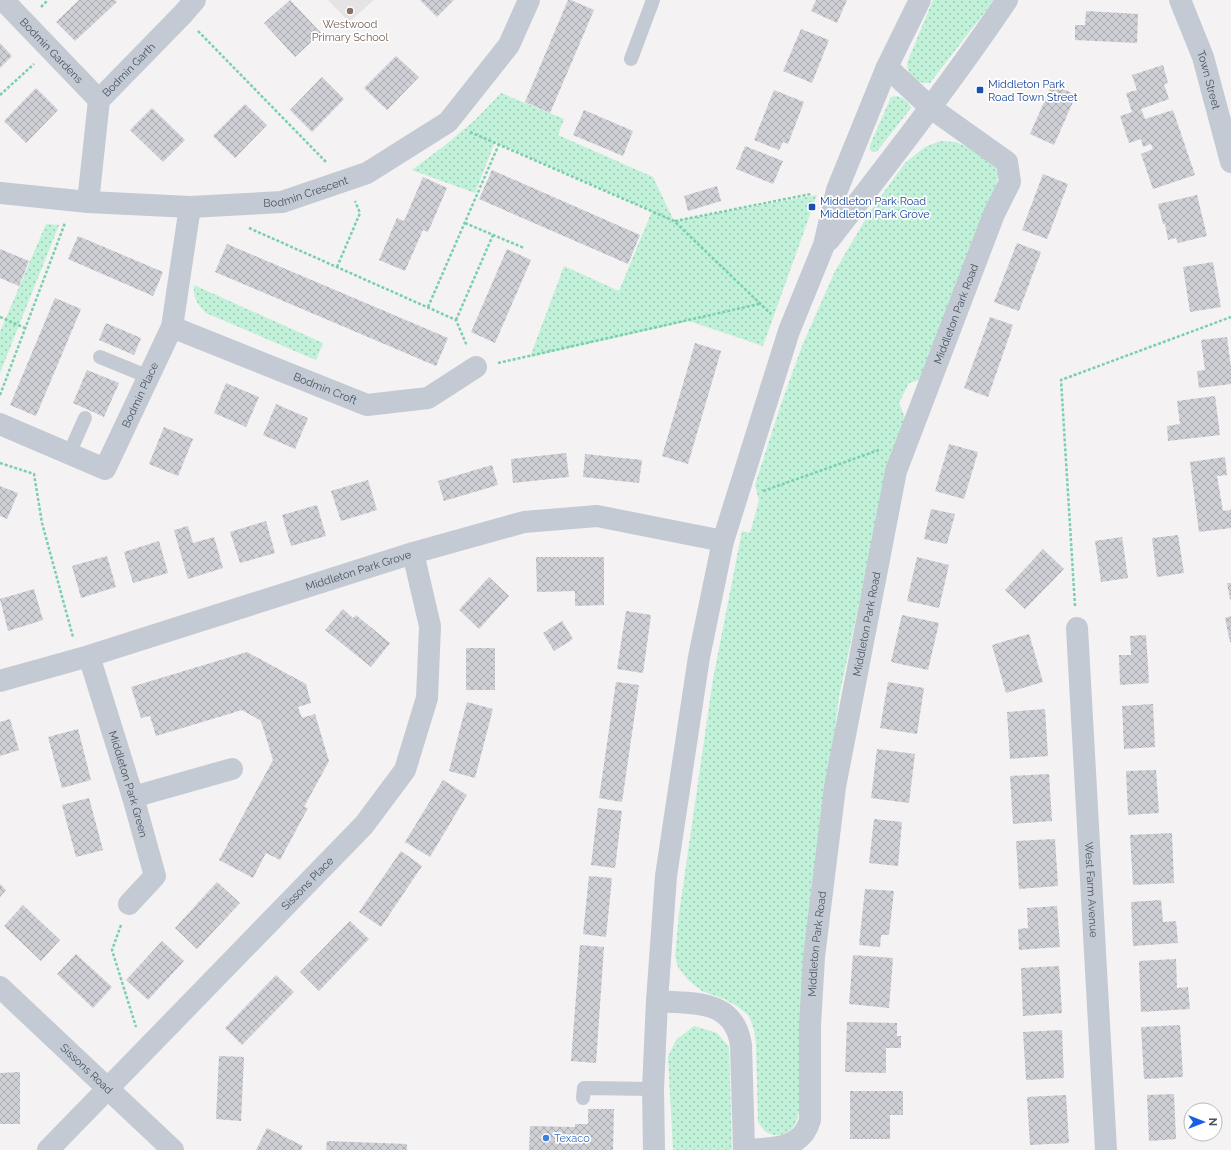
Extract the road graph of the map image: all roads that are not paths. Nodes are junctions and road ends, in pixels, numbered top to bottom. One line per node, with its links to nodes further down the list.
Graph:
1 (3, 0): 10 (street, Bodmin Gardens)
2 (529, 0): 15 (street, Bodmin Crescent)
3 (653, 0): 8 (lane)
4 (920, 0): 9 (street)
5 (1007, 0): 11 (street)
6 (1180, 0): 12 (street, Town Street)
7 (189, 8): 10 (street, Bodmin Garth)
8 (631, 59)
9 (887, 67): 11 (street, Middleton Park Road); 16 (street)
10 (99, 100): 14 (street, Bodmin Garth)
11 (931, 108): 16 (street); 40 (street, Middleton Park Road)
12 (1231, 162)
13 (0, 193): 14 (street, Bodmin Crescent)
14 (81, 201): 15 (street, Bodmin Crescent)
15 (190, 208): 17 (street, Bodmin Place)
16 (824, 245): 24 (street)
17 (172, 327): 19 (street, Bodmin Croft); 20 (street, Bodmin Place)
18 (100, 357): 20 (lane)
19 (476, 367)
20 (149, 377): 23 (street, Bodmin Place)
21 (85, 418): 23 (lane)
22 (0, 424): 23 (street, Bodmin Place)
23 (69, 454)
24 (723, 541): 25 (street, Middleton Park Grove); 33 (street)
25 (413, 553): 27 (street, Middleton Park Grove); 34 (street, Sissons Place)
26 (1077, 628): 41 (street, West Farm Avenue)
27 (84, 657): 28 (street, Middleton Park Grove); 30 (street, Middleton Park Green)
28 (0, 682)
29 (232, 769): 30 (street)
30 (133, 797): 31 (street, Middleton Park Green)
31 (129, 904)
32 (0, 987): 34 (street, Sissons Road)
33 (656, 1001): 35 (street); 40 (street, Middleton Park Road)
34 (108, 1088): 37 (street, Sissons Place); 38 (street, Sissons Road)
35 (653, 1089): 36 (lane); 39 (street)
36 (583, 1098)
37 (48, 1150)
38 (173, 1150)
39 (654, 1150)
40 (744, 1150)
41 (1106, 1150)

